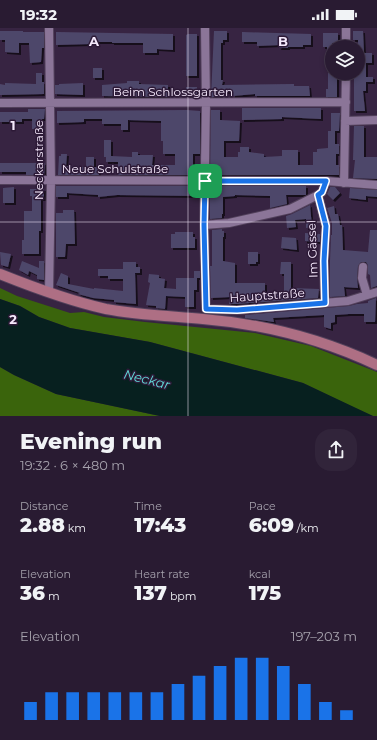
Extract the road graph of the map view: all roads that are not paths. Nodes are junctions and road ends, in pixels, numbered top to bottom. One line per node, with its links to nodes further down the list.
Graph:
1 (49, 28): 6 (street, Neckarstraße)
2 (206, 28): 9 (street)
3 (346, 28): 4 (street)
4 (346, 40)
5 (346, 80): 7 (street)
6 (50, 102): 8 (street, Beim Schlossgarten); 9 (street, Beim Schlossgarten); 13 (street, Neckarstraße)
7 (346, 102): 9 (street, Beim Schlossgarten); 11 (street)
8 (0, 103)
9 (206, 103): 14 (street)
10 (377, 120): 11 (street)
11 (345, 121): 16 (street)
12 (0, 180): 13 (street, Neue Schulstraße)
13 (51, 180): 14 (street, Neue Schulstraße); 22 (street, Neckarstraße)
14 (205, 181): 15 (street, Neue Schulstraße); 19 (street)
15 (326, 181): 16 (street, Neue Schulstraße); 18 (street)
16 (344, 183): 17 (street, Neue Schulstraße)
17 (377, 185)
18 (318, 195): 19 (street); 25 (street, Im Gässel)
19 (204, 225): 25 (street, Hauptstraße)
20 (363, 267): 24 (street)
21 (0, 274): 22 (main road)
22 (49, 292): 26 (main road)
23 (377, 292): 24 (street, Hauptstraße)
24 (367, 295): 25 (street, Hauptstraße)
25 (325, 303)
26 (377, 365)

